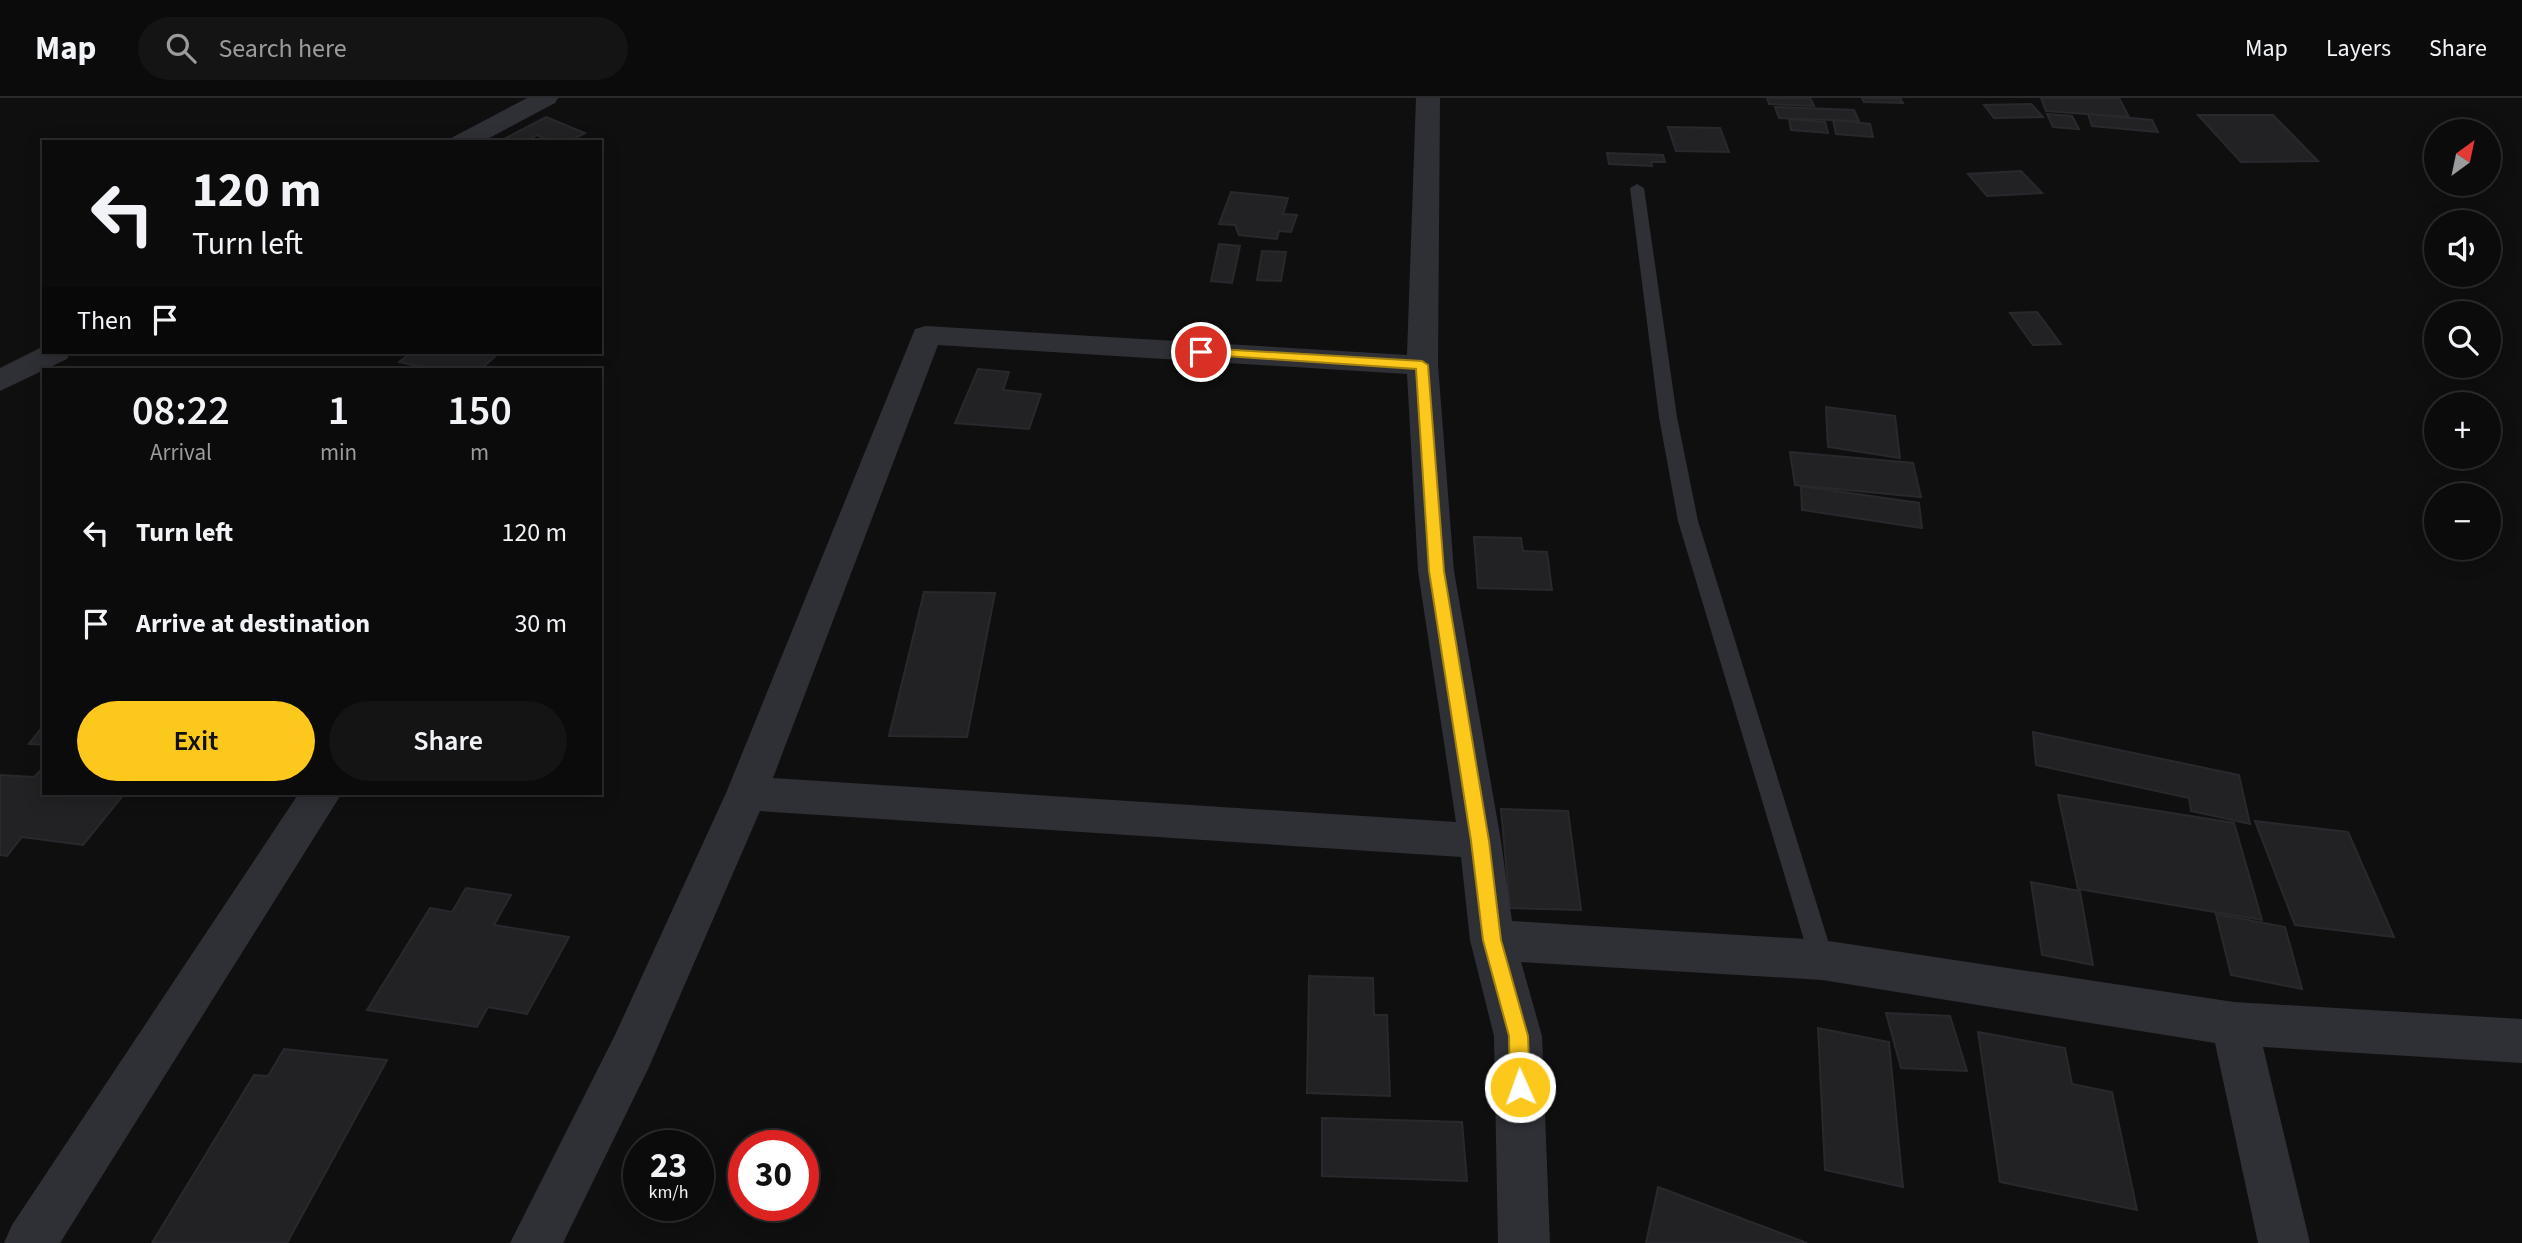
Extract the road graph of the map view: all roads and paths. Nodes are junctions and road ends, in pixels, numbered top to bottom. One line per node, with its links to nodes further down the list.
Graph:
1 (546, 98): 3 (street)
2 (1427, 98): 6 (street)
3 (466, 140)
4 (1637, 188): 12 (lane)
5 (52, 354): 7 (street)
6 (1422, 365): 8 (street); 10 (street)
7 (0, 381)
8 (747, 793): 10 (street); 16 (street)
9 (320, 795): 15 (street)
10 (1480, 841): 11 (street)
11 (1492, 940): 12 (street); 17 (street)
12 (1822, 960): 13 (street)
13 (2234, 1024): 14 (street); 18 (street)
14 (2522, 1041)
15 (30, 1243)
16 (536, 1243)
17 (1524, 1243)
18 (2284, 1243)

